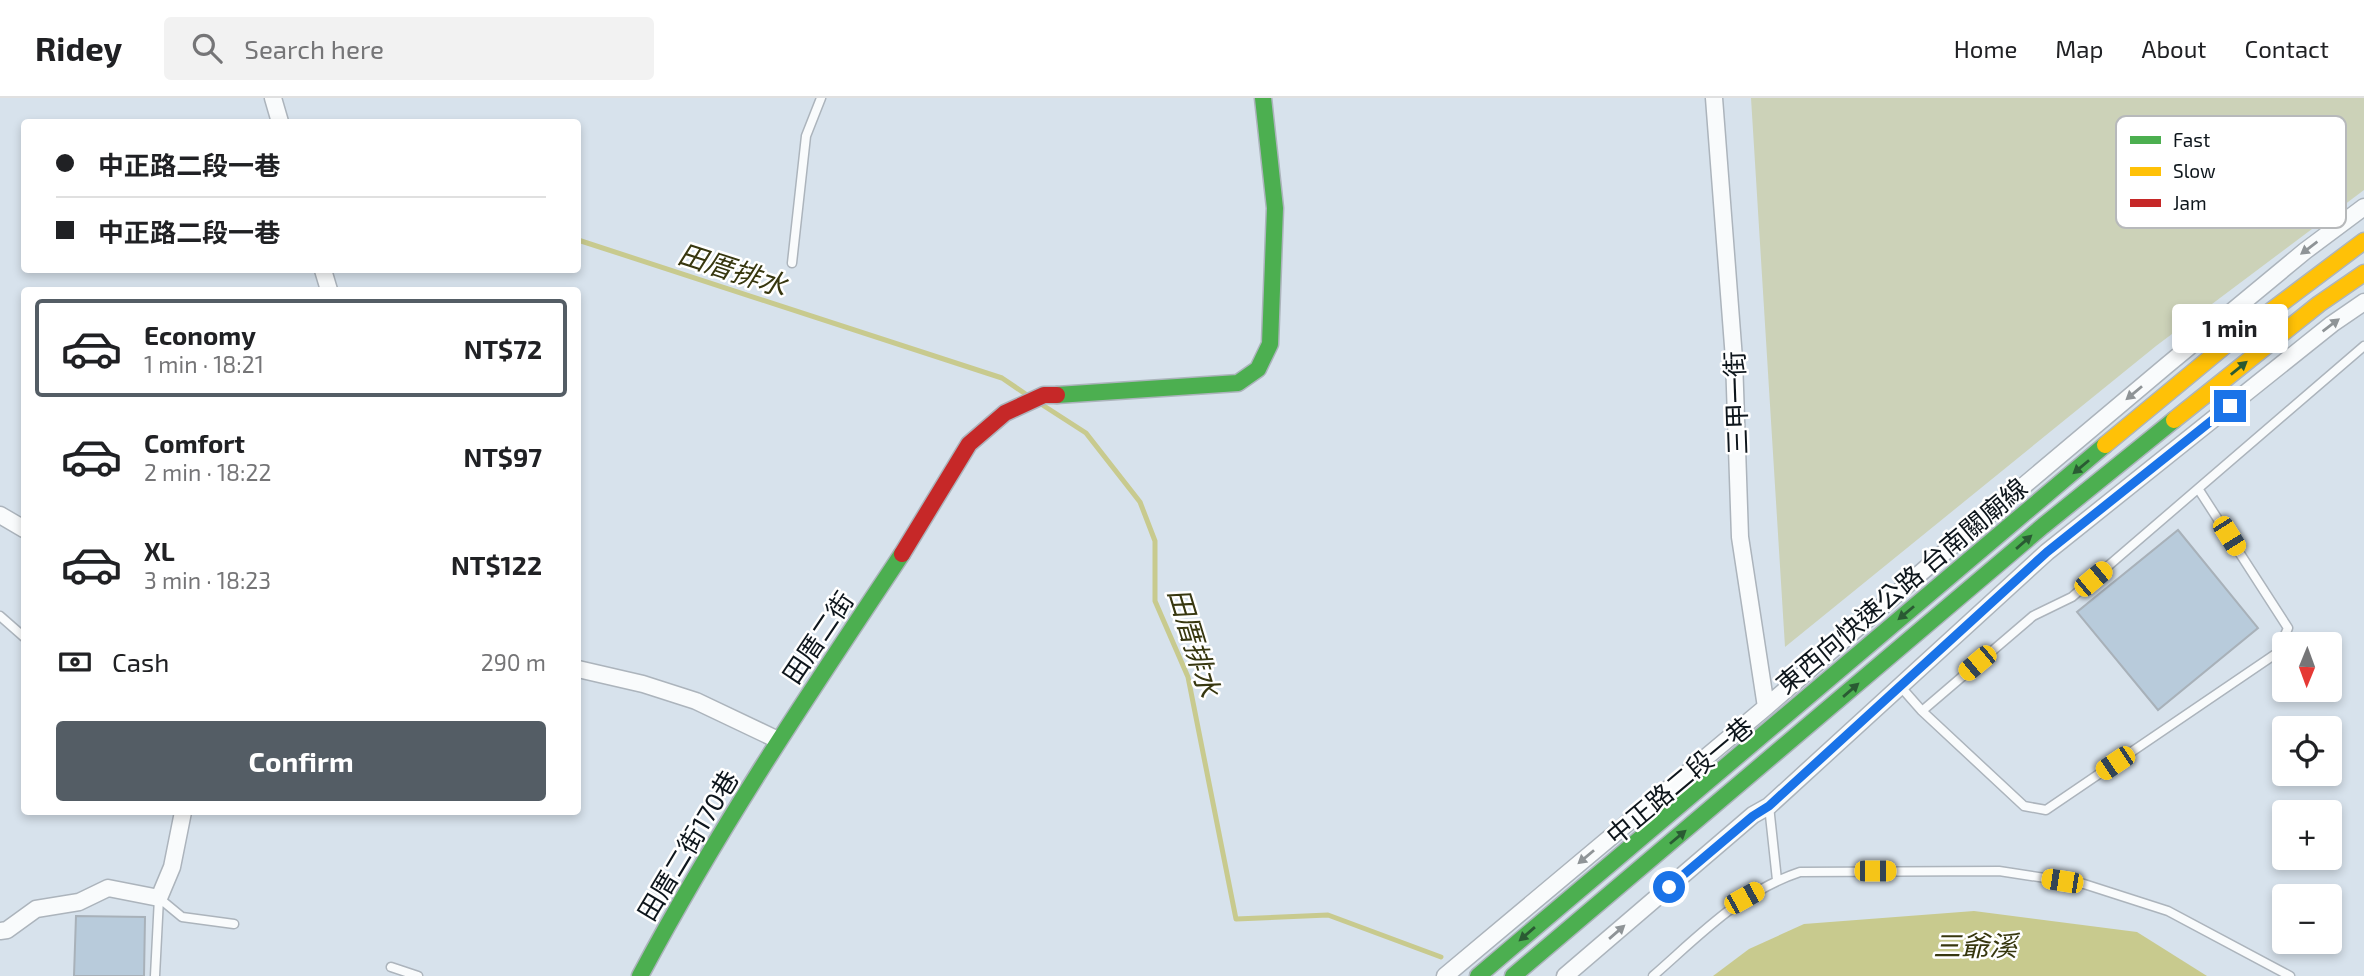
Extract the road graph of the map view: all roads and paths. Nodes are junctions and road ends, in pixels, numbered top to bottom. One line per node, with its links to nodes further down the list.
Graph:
1 (273, 98): 5 (street)
2 (821, 98): 10 (lane)
3 (1263, 98): 23 (main road, 田厝二街)
4 (1714, 98): 21 (street, 三甲一街)
5 (279, 119)
6 (2364, 207): 7 (street, 中正路二段一巷, one-way to 7)
7 (2346, 220)
8 (2336, 228): 21 (street, 中正路二段一巷, one-way to 21)
9 (2364, 241): 35 (main road, 東西向快速公路 台南關廟線, one-way to 35)
10 (792, 263)
11 (2364, 273): 36 (main road, 東西向快速公路 台南關廟線, one-way to 11)
12 (2364, 302): 20 (street, one-way to 12)
13 (2364, 346): 14 (lane)
14 (2199, 490): 22 (lane); 22 (lane)
15 (0, 515): 16 (street)
16 (21, 527)
17 (0, 616): 18 (lane)
18 (21, 634)
19 (581, 670): 23 (street)
20 (1900, 686): 22 (lane); 24 (street)
21 (1766, 707): 34 (street, 中正路二段一巷, one-way to 34)
22 (1922, 711)
23 (778, 740): 33 (main road, 田厝二街170巷)
24 (1769, 806): 26 (lane); 37 (street, one-way to 24)
25 (182, 815): 27 (street)
26 (1777, 880): 38 (lane); 39 (lane)
27 (159, 898): 28 (lane); 29 (street); 31 (lane)
28 (234, 923)
29 (0, 931)
30 (391, 967): 32 (lane)
31 (155, 976)
32 (418, 976)
33 (640, 976)
34 (1445, 976)
35 (1478, 976)
36 (1513, 976)
37 (1565, 976)
38 (1653, 976)
39 (2290, 976)

